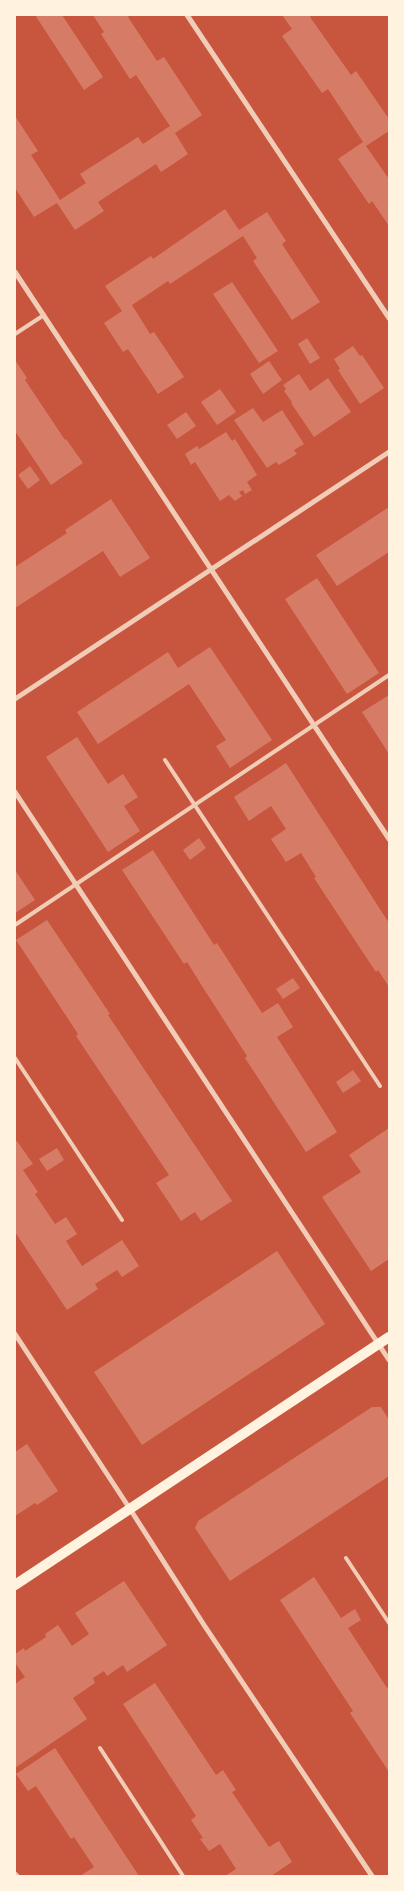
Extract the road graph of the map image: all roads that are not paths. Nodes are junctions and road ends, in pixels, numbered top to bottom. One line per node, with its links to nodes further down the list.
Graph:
1 (187, 15): 4 (street)
2 (15, 272): 3 (street)
3 (44, 315): 5 (lane); 7 (street)
4 (389, 318)
5 (15, 334)
6 (389, 452): 7 (street)
7 (212, 570): 9 (street); 10 (street)
8 (389, 675): 10 (lane)
9 (15, 699)
10 (314, 725): 13 (lane); 14 (street)
11 (165, 760): 13 (lane)
12 (15, 792): 15 (street)
13 (195, 806): 15 (lane); 18 (lane)
14 (389, 839)
15 (76, 884): 16 (lane); 22 (street)
16 (15, 925)
17 (15, 1058): 19 (lane)
18 (380, 1086)
19 (122, 1220)
20 (15, 1334): 24 (street)
21 (389, 1337): 22 (main road)
22 (378, 1344): 23 (street); 24 (main road)
23 (389, 1360)
24 (130, 1509): 26 (main road); 30 (street)
25 (346, 1558): 27 (lane)
26 (15, 1585)
27 (389, 1623)
28 (100, 1748): 29 (lane)
29 (183, 1876)
30 (372, 1876)

